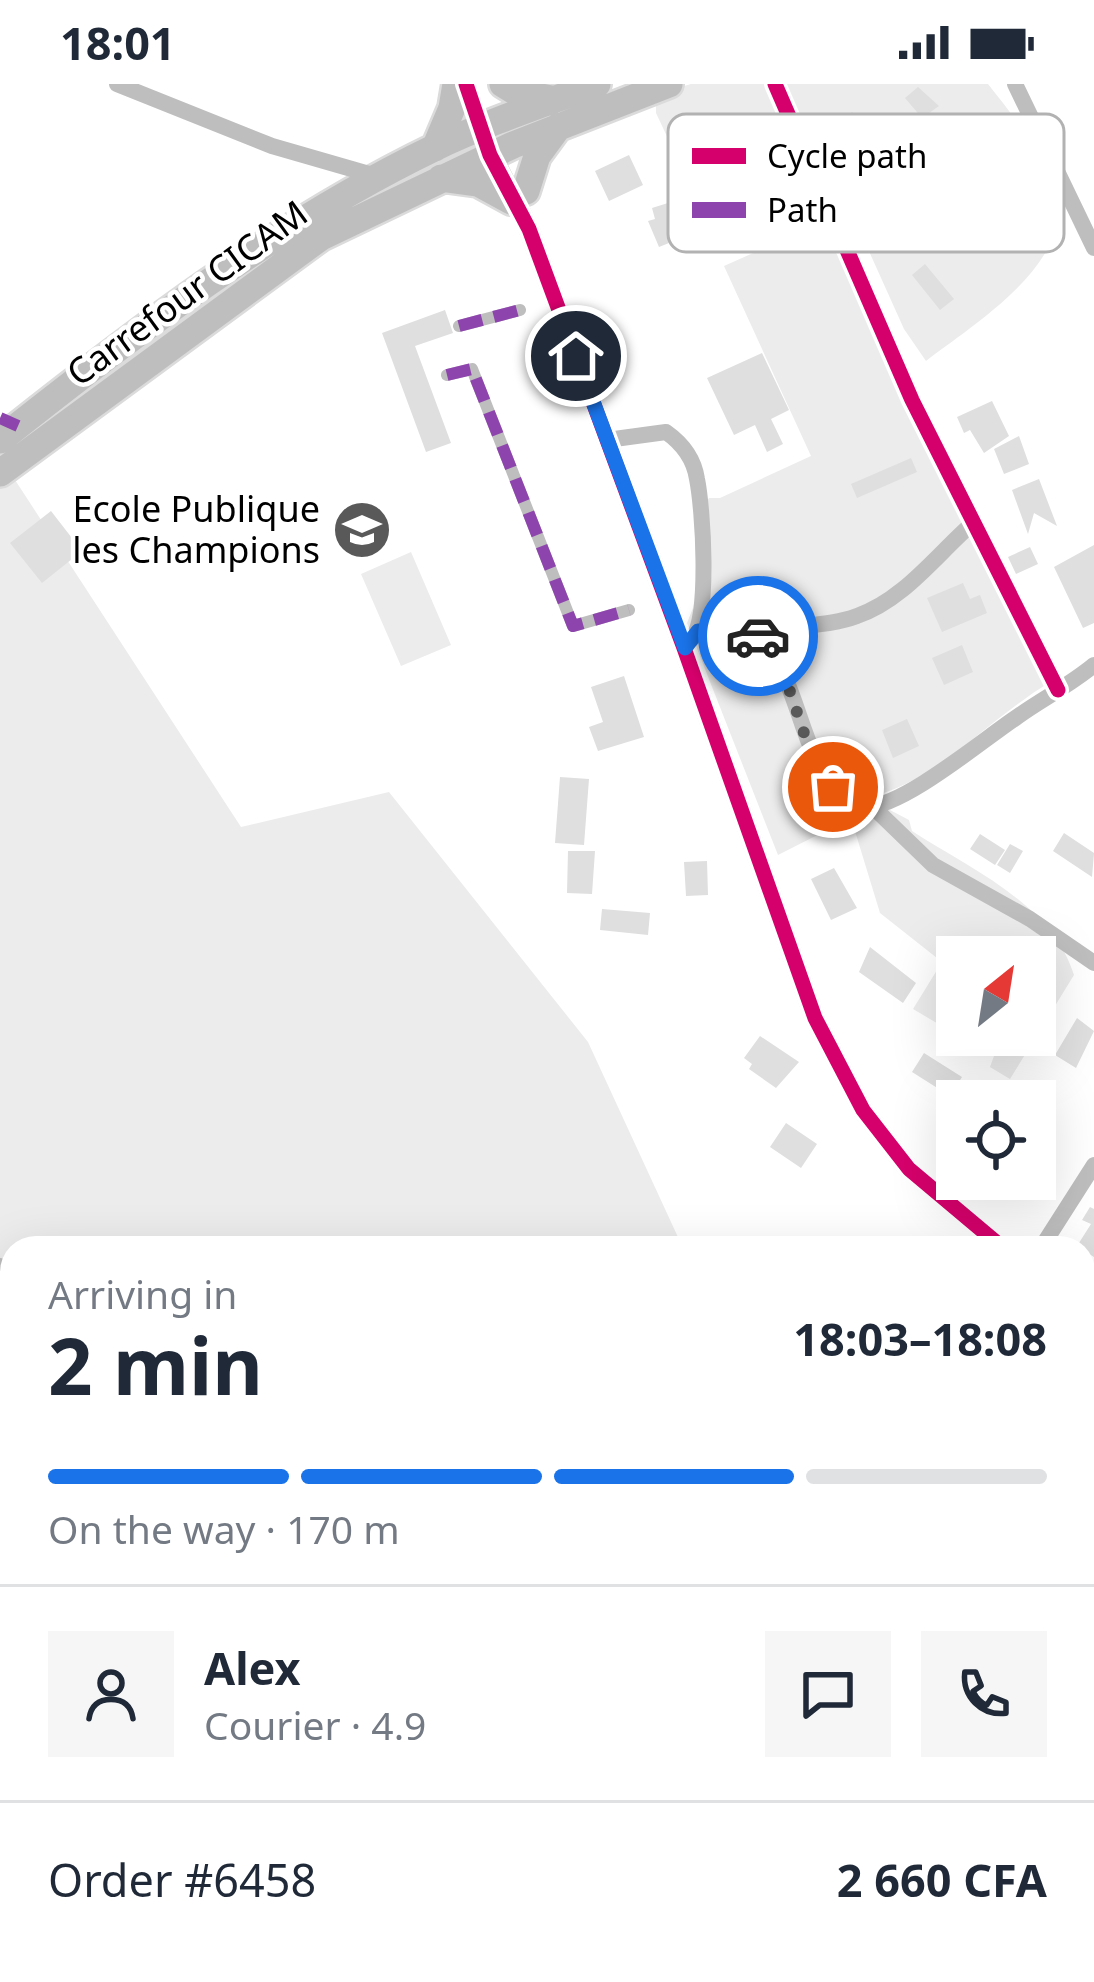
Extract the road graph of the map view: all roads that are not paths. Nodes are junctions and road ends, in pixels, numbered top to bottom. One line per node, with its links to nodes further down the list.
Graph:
1 (118, 84): 15 (street)
2 (455, 84): 14 (main road)
3 (466, 84): 13 (street)
4 (490, 84): 13 (street)
5 (503, 84): 10 (main road)
6 (597, 84): 10 (main road)
7 (669, 84): 10 (main road)
8 (775, 84): 11 (street)
9 (1016, 84): 12 (street)
10 (557, 112): 13 (main road); 18 (main road)
11 (788, 114)
12 (1030, 114)
13 (497, 137): 14 (main road); 16 (main road, Carrefour CICAM); 18 (street)
14 (435, 148): 15 (main road)
15 (380, 177): 24 (main road)
16 (441, 178): 18 (main road); 26 (main road, Carrefour CICAM)
17 (1064, 185): 19 (street)
18 (519, 196): 25 (street)
19 (1094, 248)
20 (848, 252): 27 (street)
21 (520, 310): 22 (street)
22 (459, 326)
23 (447, 375): 28 (street)
24 (0, 440)
25 (607, 440): 30 (street); 30 (street)
26 (0, 473)
27 (974, 522): 29 (street); 32 (street)
28 (629, 610)
29 (755, 634): 30 (street); 33 (street)
30 (691, 639): 36 (street)
31 (1094, 665): 32 (street)
32 (1058, 690): 33 (street)
33 (872, 806): 34 (street)
34 (1094, 963)
35 (1094, 1165): 37 (street)
36 (986, 1236)
37 (1049, 1236)

